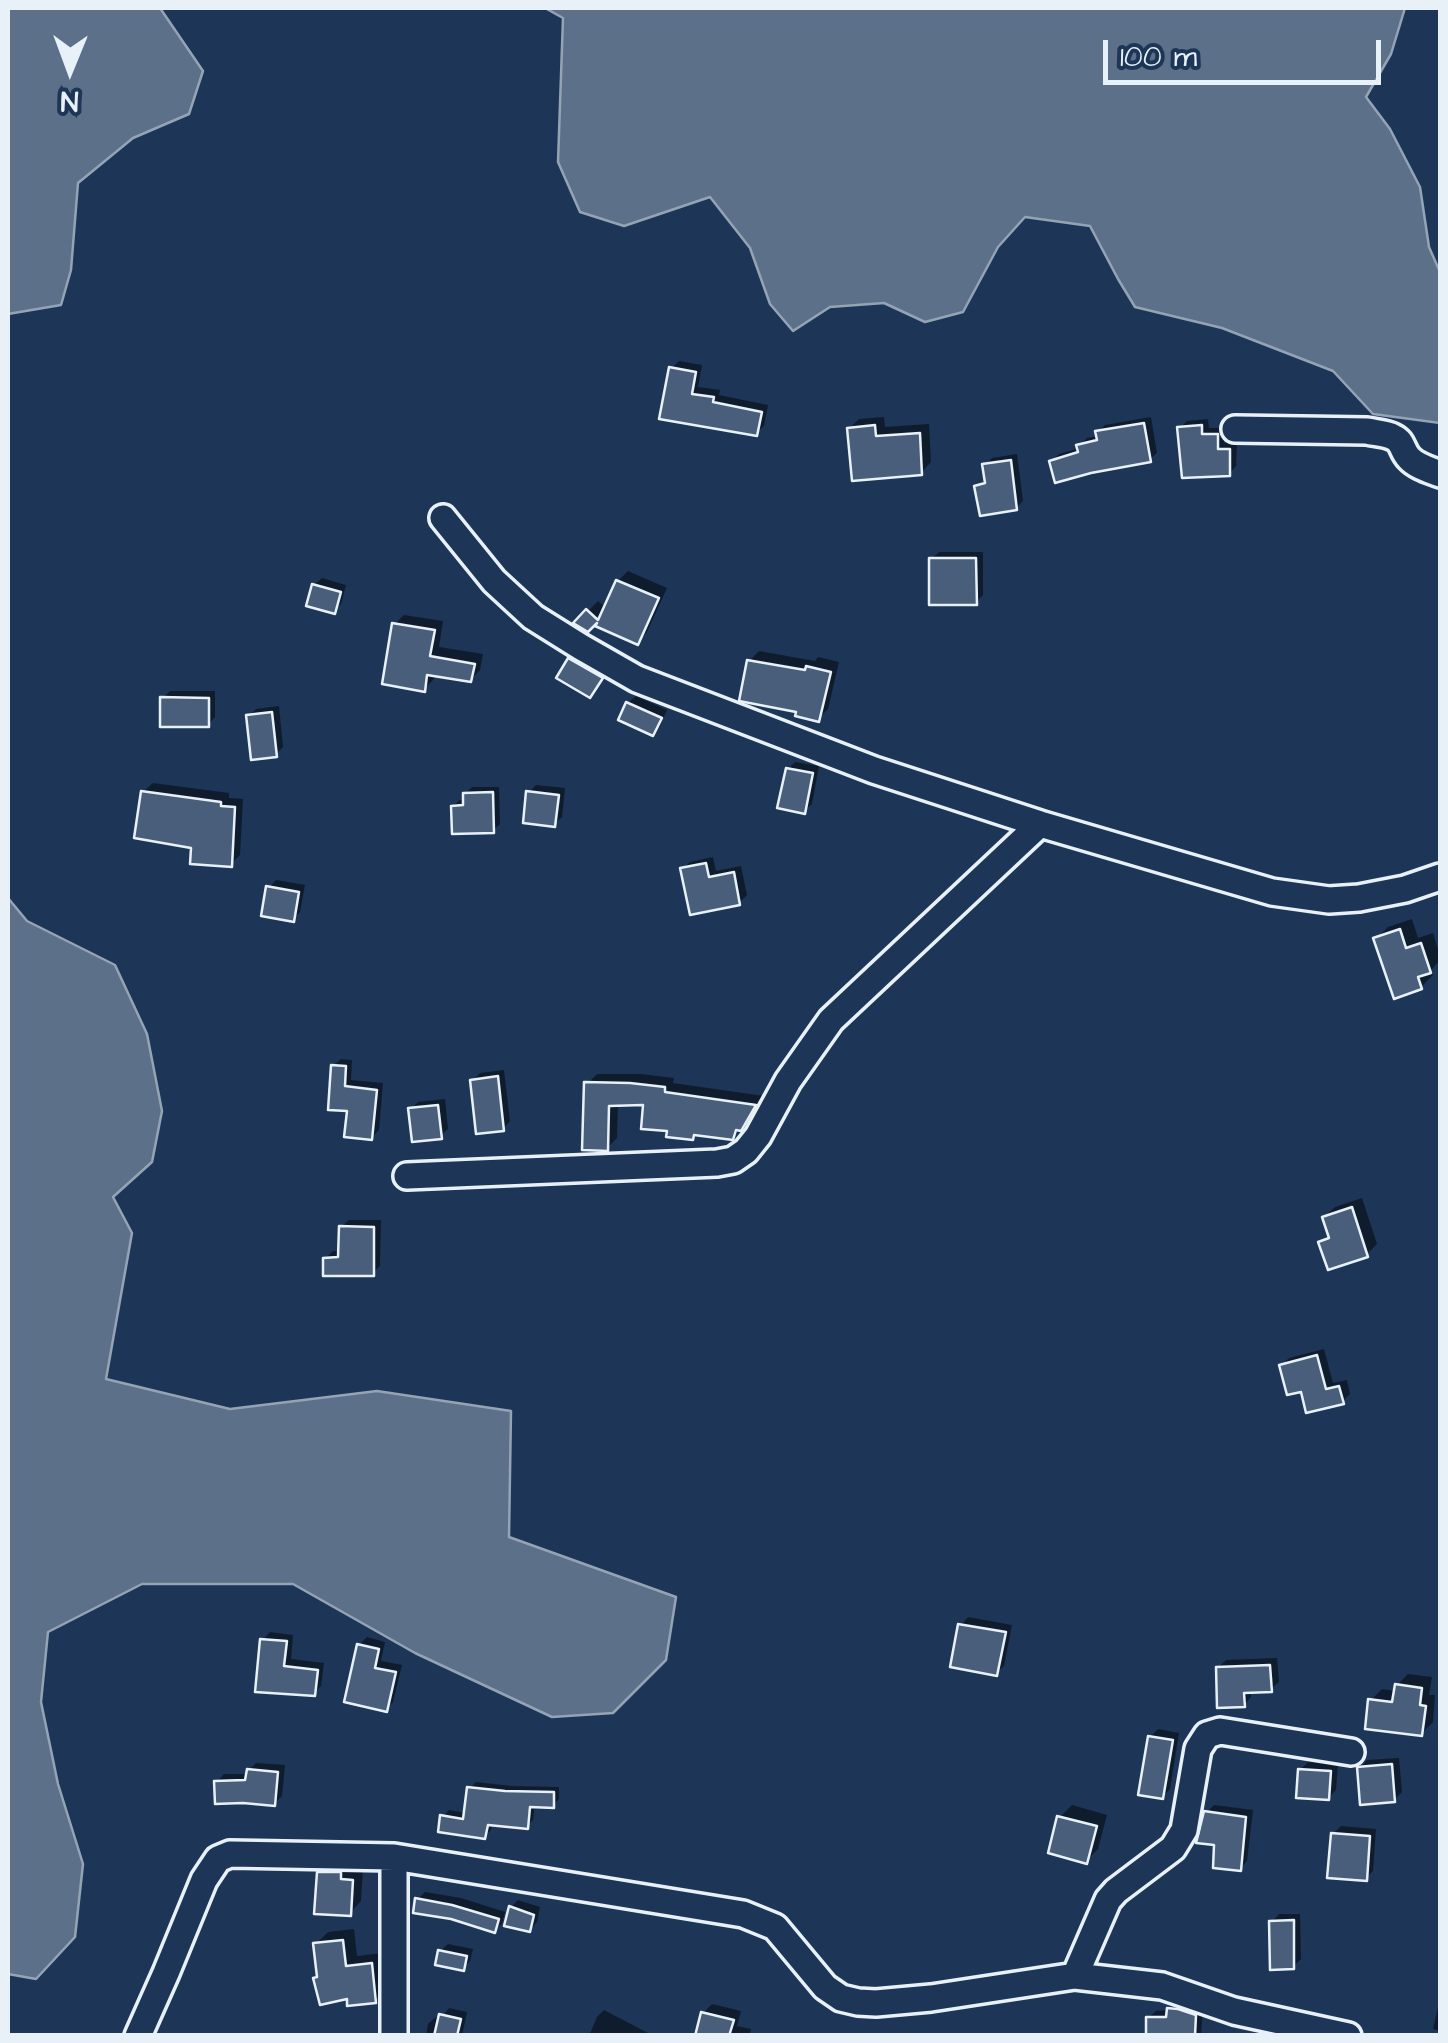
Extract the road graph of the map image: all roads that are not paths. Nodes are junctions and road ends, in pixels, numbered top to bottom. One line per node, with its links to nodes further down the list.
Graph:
1 (1236, 428): 2 (street)
2 (1440, 474)
3 (443, 518): 4 (street)
4 (1040, 824): 5 (street); 6 (street)
5 (1440, 877)
6 (407, 1176)
7 (1351, 1752): 9 (street)
8 (394, 1857): 9 (street); 10 (street); 11 (street)
9 (1076, 1976): 12 (street)
10 (138, 2036)
11 (394, 2036)
12 (1348, 2036)

